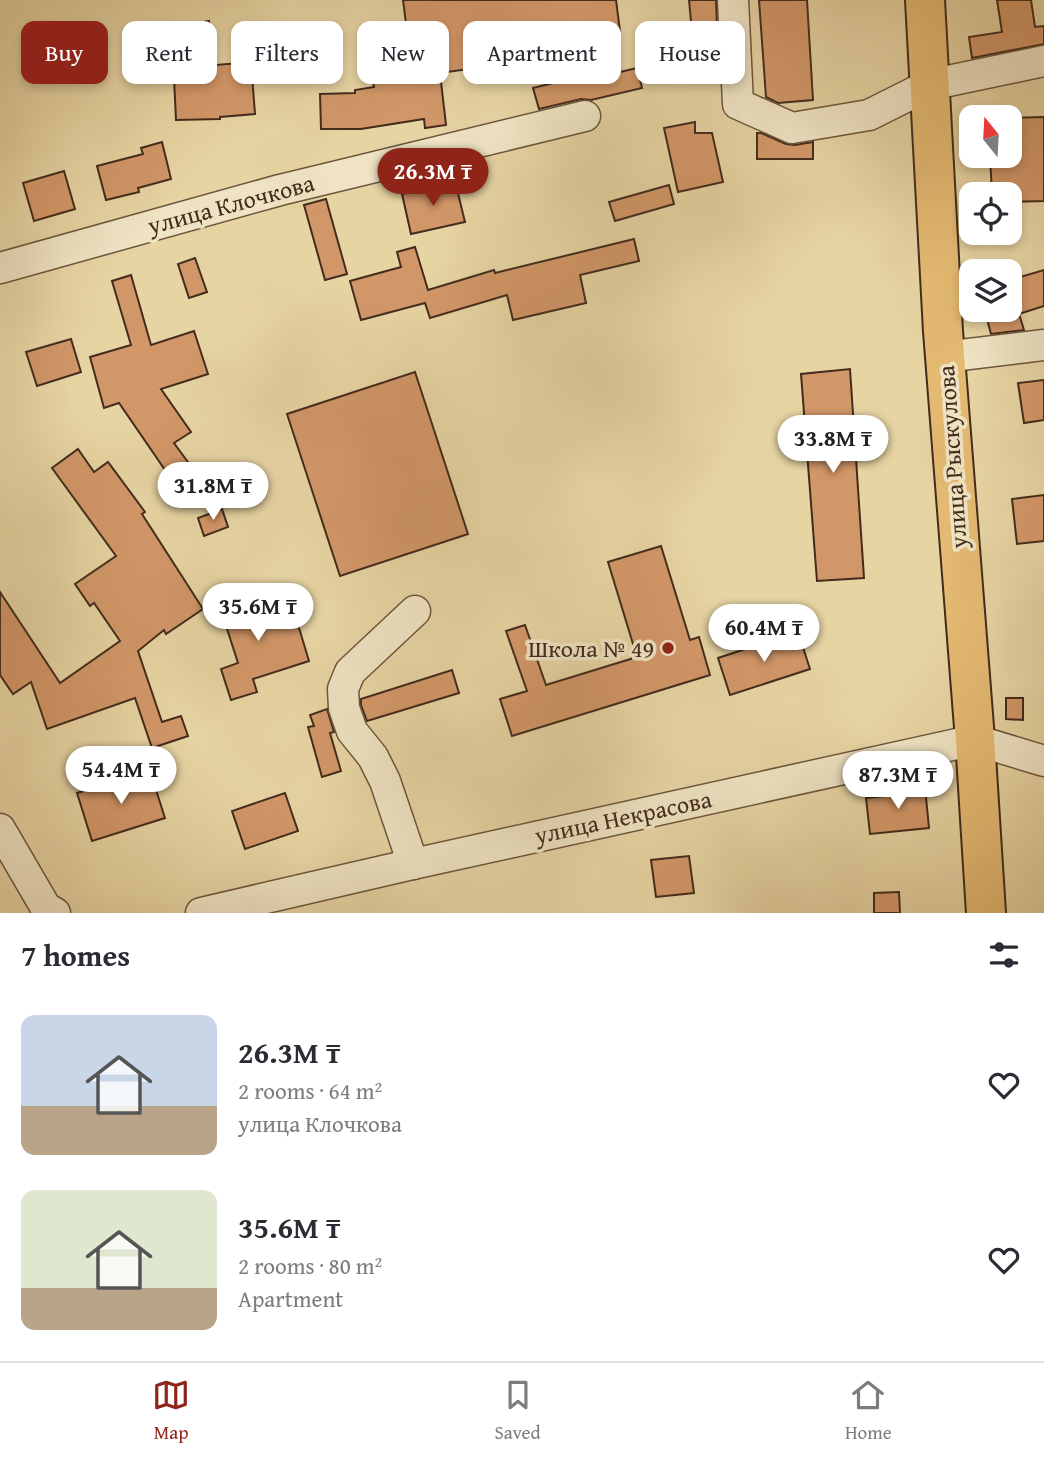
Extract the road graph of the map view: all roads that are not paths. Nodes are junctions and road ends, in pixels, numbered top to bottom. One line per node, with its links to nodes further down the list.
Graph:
1 (733, 0): 4 (street)
2 (925, 0): 4 (main road, улица Рыскулова)
3 (1044, 61): 4 (street)
4 (929, 85): 8 (main road, улица Рыскулова)
5 (585, 116): 6 (street, улица Клочкова)
6 (0, 268)
7 (1044, 345): 8 (street)
8 (944, 357): 10 (main road, улица Рыскулова)
9 (415, 611): 13 (street)
10 (975, 740): 11 (street, улица Некрасова); 13 (street, улица Некрасова); 16 (main road, улица Рыскулова)
11 (1044, 761)
12 (0, 828): 14 (street)
13 (412, 864): 15 (street, улица Некрасова)
14 (55, 913)
15 (201, 913)
16 (986, 913)

